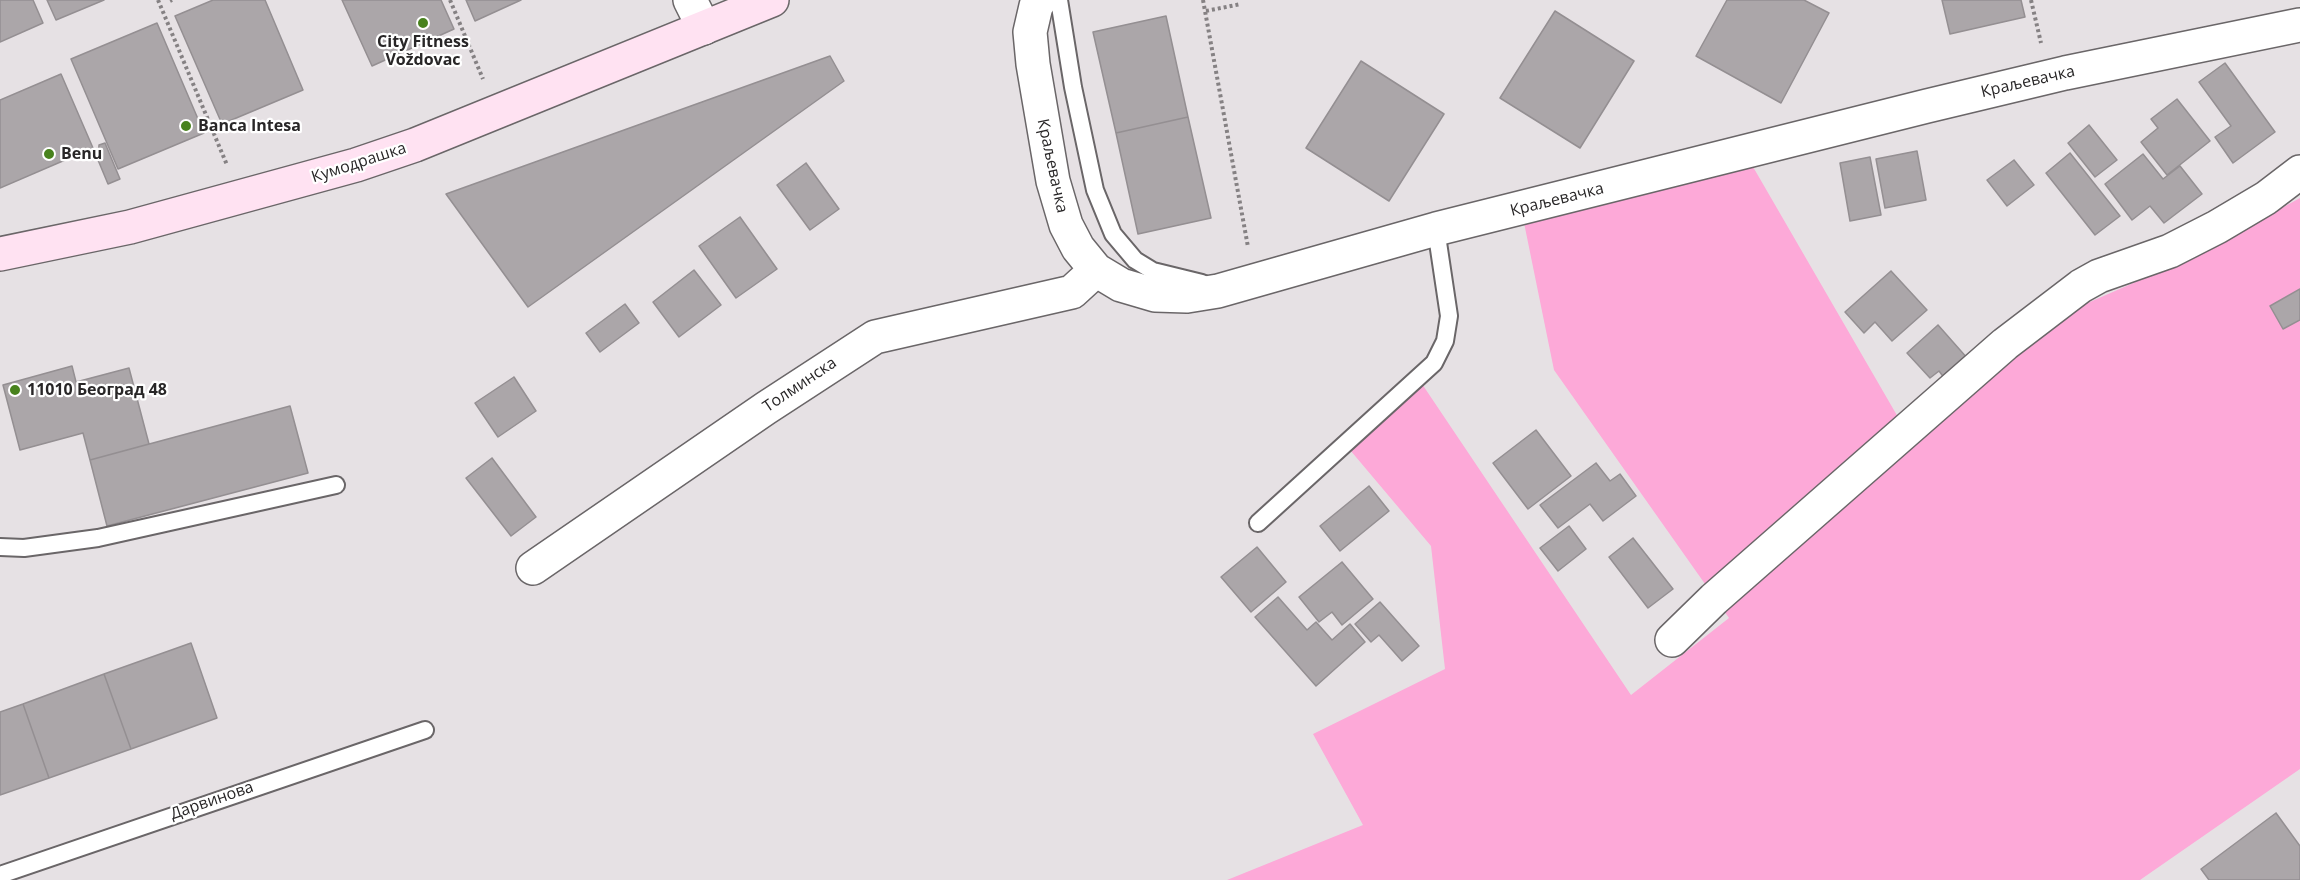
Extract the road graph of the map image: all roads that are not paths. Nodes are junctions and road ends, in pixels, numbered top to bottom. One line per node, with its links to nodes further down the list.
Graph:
1 (772, 0): 4 (street, Кумодрашка)
2 (1040, 0): 9 (street, Краљевачка)
3 (1059, 0): 10 (lane)
4 (697, 14): 8 (street, Кумодрашка)
5 (2300, 25): 7 (street, Краљевачка)
6 (2300, 172): 15 (street)
7 (1436, 229): 10 (street, Краљевачка); 12 (lane)
8 (0, 254)
9 (1096, 270): 10 (street, Краљевачка); 14 (street, Толминска)
10 (1241, 285)
11 (336, 485): 13 (lane)
12 (1258, 524)
13 (0, 547)
14 (533, 568)
15 (1672, 640)
16 (425, 730): 17 (lane, Дарвинова)
17 (0, 875)

